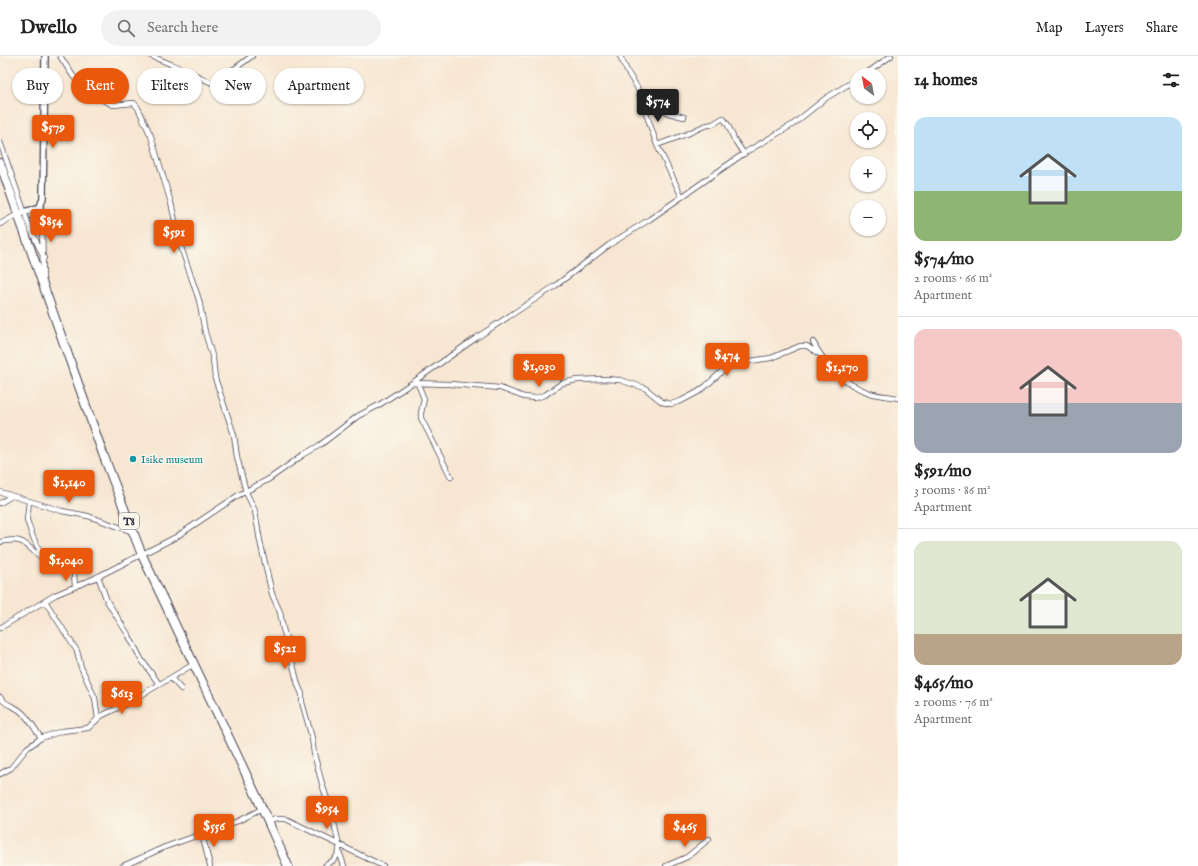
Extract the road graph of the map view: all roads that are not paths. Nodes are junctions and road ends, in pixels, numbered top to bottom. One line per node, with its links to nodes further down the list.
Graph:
1 (45, 56): 16 (street)
2 (60, 56): 28 (street)
3 (151, 56): 4 (street)
4 (252, 56)
5 (620, 56): 9 (street)
6 (891, 56): 7 (street)
7 (874, 68)
8 (850, 83): 13 (street)
9 (642, 101): 10 (street); 12 (street)
10 (684, 116)
11 (0, 142): 17 (street)
12 (657, 145): 13 (street); 15 (street)
13 (744, 154): 15 (street)
14 (0, 163): 17 (highway, T8)
15 (682, 197): 23 (street)
16 (40, 207): 17 (street); 19 (street)
17 (21, 213): 18 (street); 19 (street); 20 (highway, T8)
18 (0, 224)
19 (44, 258): 20 (street)
20 (43, 282): 32 (highway, T8)
21 (813, 342): 22 (street)
22 (819, 354): 24 (street); 25 (street)
23 (412, 383): 24 (street); 28 (street)
24 (418, 384): 26 (street)
25 (898, 398)
26 (451, 477)
27 (0, 492): 29 (street)
28 (246, 492): 34 (street); 52 (street)
29 (12, 496): 30 (street); 31 (street)
30 (29, 501): 32 (street); 35 (street)
31 (0, 503)
32 (133, 532): 34 (highway, T8)
33 (0, 542): 35 (street)
34 (142, 555): 36 (street); 40 (highway, T8)
35 (43, 558): 37 (street)
36 (98, 576): 37 (street); 42 (street)
37 (75, 587): 38 (street)
38 (44, 601): 39 (street); 45 (street)
39 (0, 628)
40 (194, 664): 41 (street); 48 (highway, T8)
41 (171, 678): 42 (street); 43 (street)
42 (159, 684): 45 (street)
43 (180, 689)
44 (0, 697): 46 (street)
45 (98, 719): 46 (street)
46 (41, 738): 47 (street)
47 (0, 774)
48 (262, 809): 49 (highway, T8); 50 (street)
49 (267, 822): 52 (street); 56 (highway, T8)
50 (202, 834): 54 (street); 55 (street)
51 (709, 839): 60 (street)
52 (339, 845): 53 (street); 59 (street)
53 (339, 852): 57 (street); 58 (street)
54 (123, 866)
55 (210, 866)
56 (288, 866)
57 (325, 866)
58 (344, 866)
59 (384, 866)
60 (666, 866)

